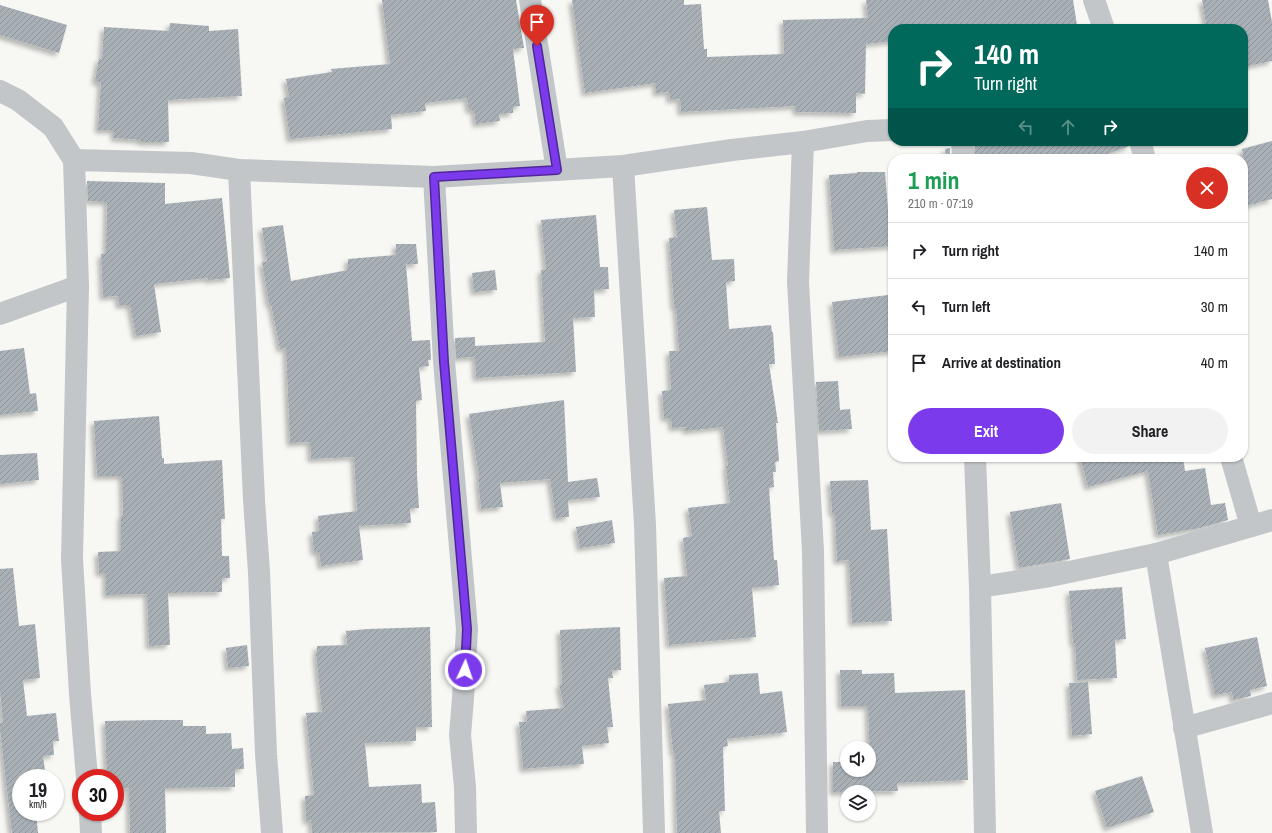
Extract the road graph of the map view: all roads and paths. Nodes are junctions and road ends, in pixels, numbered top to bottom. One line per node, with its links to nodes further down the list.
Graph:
1 (530, 0): 10 (street)
2 (1094, 0): 3 (street)
3 (1102, 24)
4 (0, 91): 7 (street)
5 (888, 130): 6 (street)
6 (803, 142): 8 (street); 28 (street)
7 (74, 160): 9 (street); 12 (street)
8 (623, 166): 10 (street); 27 (street)
9 (239, 170): 11 (street); 25 (street)
10 (557, 170): 11 (street)
11 (434, 177): 26 (street)
12 (78, 286): 13 (street); 22 (street)
13 (0, 314)
14 (975, 462): 19 (street)
15 (1232, 462): 17 (street)
16 (1272, 520): 17 (street)
17 (1251, 526): 18 (street)
18 (1156, 554): 19 (street); 21 (street)
19 (980, 587): 29 (street)
20 (1272, 702): 21 (street)
21 (1184, 728): 30 (street)
22 (86, 769)
23 (90, 821): 24 (street)
24 (91, 833)
25 (272, 833)
26 (466, 833)
27 (654, 833)
28 (817, 833)
29 (985, 833)
30 (1202, 833)

